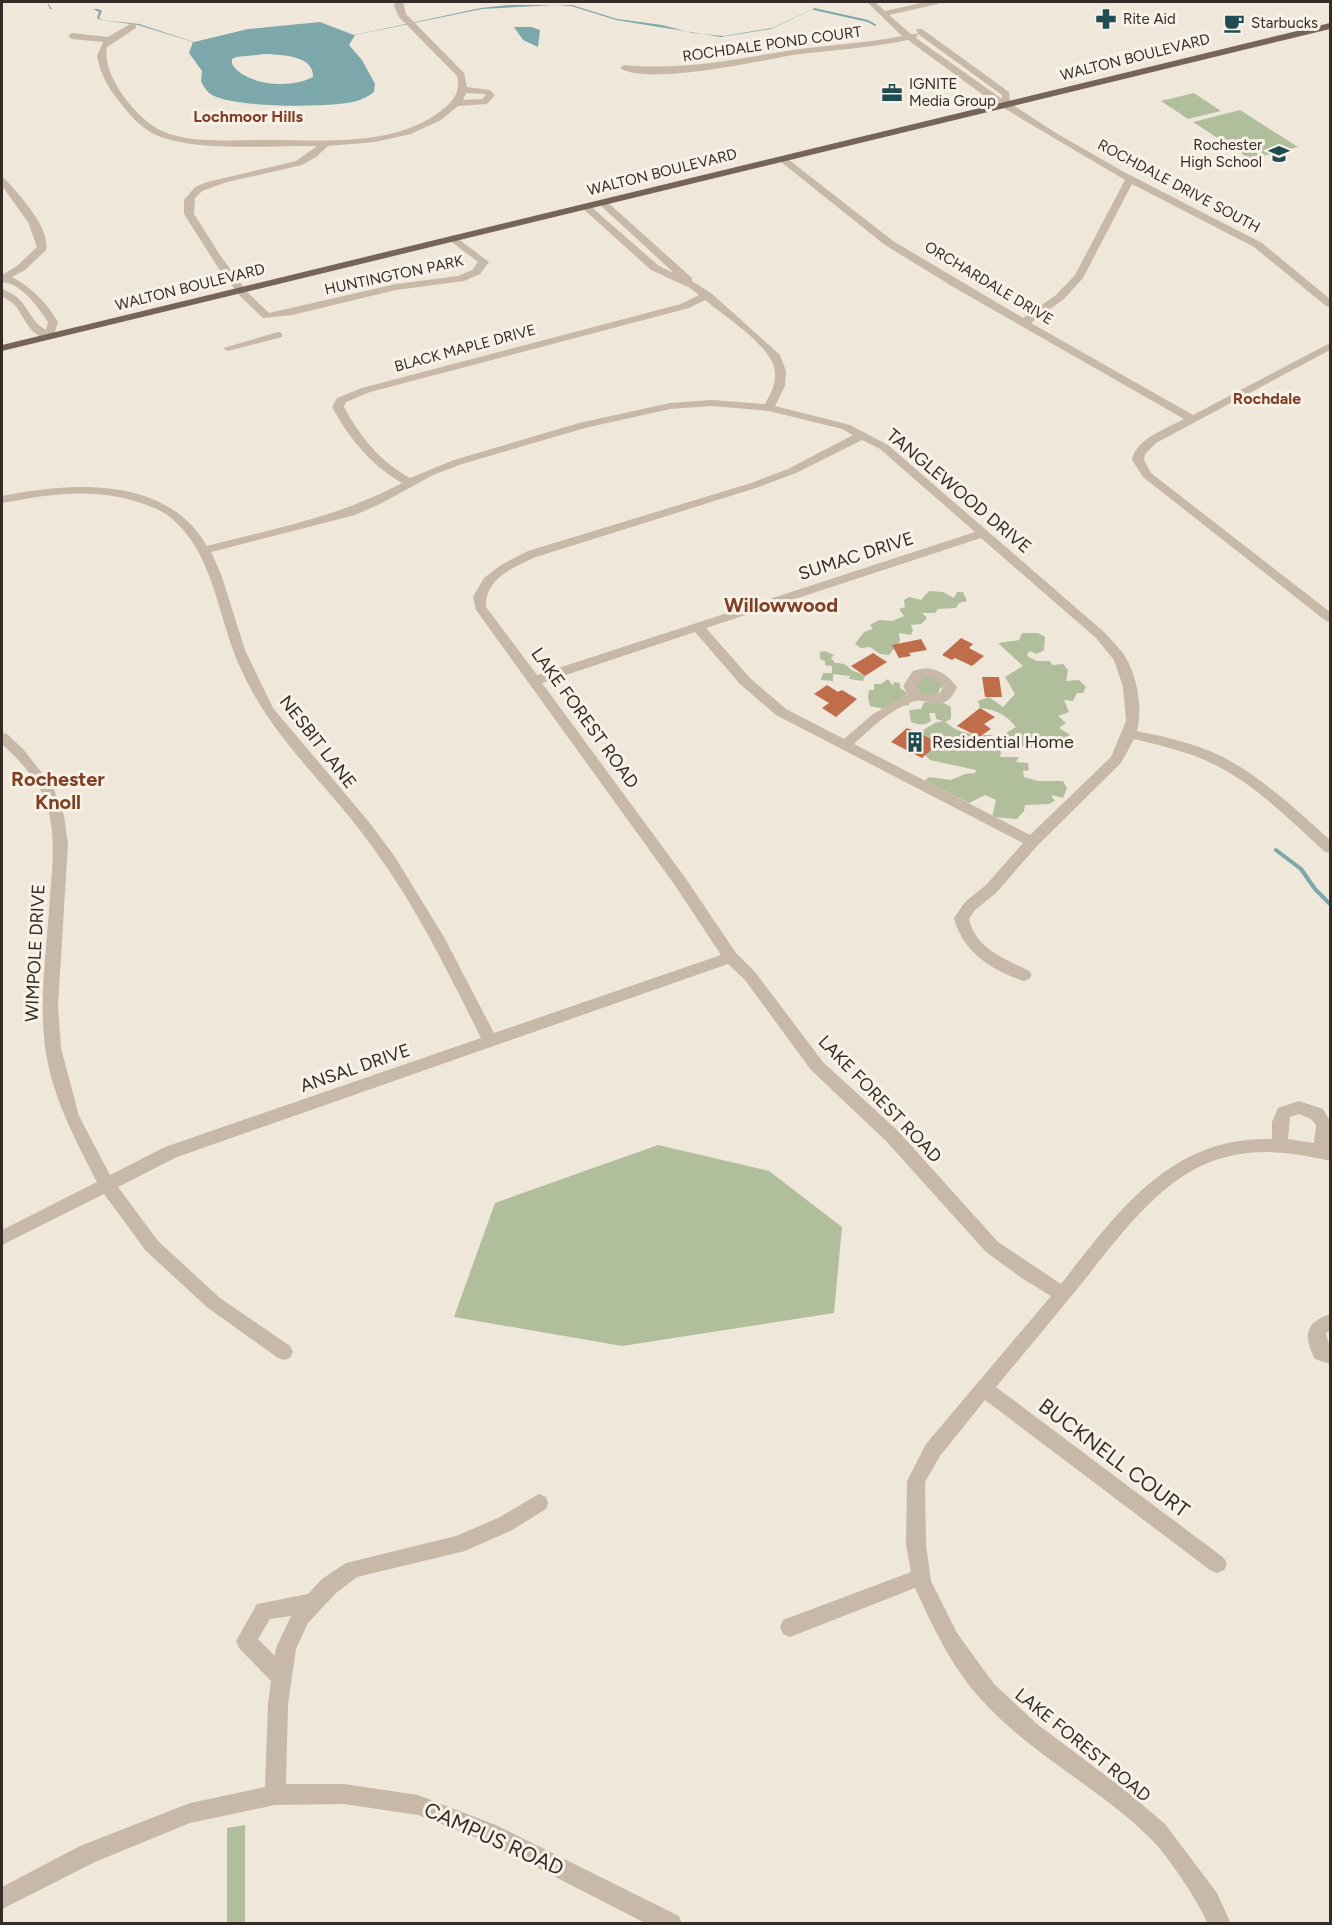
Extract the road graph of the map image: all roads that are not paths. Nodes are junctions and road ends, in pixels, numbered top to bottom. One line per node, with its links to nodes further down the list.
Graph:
1 (399, 2): 12 (street)
2 (871, 2): 4 (street)
3 (935, 2): 4 (street)
4 (883, 14): 7 (street); 9 (street, ROCHDALE DRIVE SOUTH)
5 (133, 26): 10 (street)
6 (1330, 26): 14 (main road, WALTON BOULEVARD)
7 (924, 35): 9 (street, ROCHDALE POND COURT); 14 (street)
8 (72, 36): 10 (street)
9 (910, 38): 11 (street, ROCHDALE POND COURT); 14 (street, ROCHDALE DRIVE SOUTH)
10 (111, 39): 15 (street)
11 (624, 68)
12 (463, 89): 13 (street); 13 (street)
13 (456, 103): 15 (street)
14 (1006, 104): 16 (main road, WALTON BOULEVARD); 17 (street, ROCHDALE DRIVE SOUTH)
15 (325, 143): 24 (street)
16 (781, 158): 19 (main road, WALTON BOULEVARD); 29 (street, ORCHARDALE DRIVE)
17 (1130, 179): 27 (street, ROCHDALE DRIVE SOUTH); 29 (street)
18 (2, 181): 22 (street)
19 (602, 202): 20 (main road, WALTON BOULEVARD); 23 (street)
20 (585, 206): 21 (main road, WALTON BOULEVARD); 23 (street)
21 (453, 238): 24 (main road, WALTON BOULEVARD); 28 (street, HUNTINGTON PARK)
22 (3, 278): 31 (street)
23 (694, 286): 26 (street)
24 (240, 290): 28 (street); 31 (main road, WALTON BOULEVARD)
25 (2, 292): 31 (street)
26 (707, 296): 36 (street); 39 (street, BLACK MAPLE DRIVE)
27 (1330, 304)
28 (267, 316): 30 (street)
29 (1023, 323): 37 (street, ORCHARDALE DRIVE)
30 (278, 335): 34 (street); 35 (street)
31 (49, 336): 33 (main road, WALTON BOULEVARD)
32 (1330, 346): 37 (street)
33 (2, 348)
34 (228, 348)
35 (286, 348)
36 (769, 408): 38 (street, TANGLEWOOD DRIVE); 39 (street, TANGLEWOOD DRIVE)
37 (1192, 419): 43 (street)
38 (862, 435): 41 (street, TANGLEWOOD DRIVE); 45 (street, LAKE FOREST ROAD)
39 (410, 483): 42 (street, TANGLEWOOD DRIVE)
40 (2, 500): 42 (street, NESBIT LANE)
41 (984, 533): 44 (street, SUMAC DRIVE); 47 (street, TANGLEWOOD DRIVE)
42 (206, 550): 54 (street, NESBIT LANE)
43 (1330, 618)
44 (698, 627): 45 (street, SUMAC DRIVE); 49 (street)
45 (534, 681): 52 (street, LAKE FOREST ROAD)
46 (915, 696): 49 (street)
47 (1129, 733): 50 (street, TANGLEWOOD DRIVE); 51 (street)
48 (2, 737): 57 (street, WIMPOLE DRIVE)
49 (845, 746): 50 (street)
50 (1032, 842): 53 (street, TANGLEWOOD DRIVE)
51 (1330, 848)
52 (731, 957): 54 (street, ANSAL DRIVE); 59 (street, LAKE FOREST ROAD)
53 (1024, 975)
54 (491, 1042): 57 (street, ANSAL DRIVE)
55 (1280, 1145): 56 (street); 56 (street); 59 (street)
56 (1326, 1153)
57 (106, 1184): 58 (street, ANSAL DRIVE); 61 (street, WIMPOLE DRIVE)
58 (2, 1238)
59 (1063, 1294): 63 (street, LAKE FOREST ROAD)
60 (1330, 1322): 62 (street)
61 (284, 1352)
62 (1330, 1356)
63 (983, 1388): 65 (street, BUCKNELL COURT); 66 (street, LAKE FOREST ROAD)
64 (540, 1503): 67 (street)
65 (1217, 1564)
66 (921, 1577): 68 (street); 73 (street, LAKE FOREST ROAD)
67 (313, 1603): 69 (street); 69 (street)
68 (790, 1627)
69 (282, 1678): 70 (street)
70 (275, 1795): 71 (street, CAMPUS ROAD); 72 (street, CAMPUS ROAD)
71 (2, 1898)
72 (671, 1923)
73 (1220, 1923)

